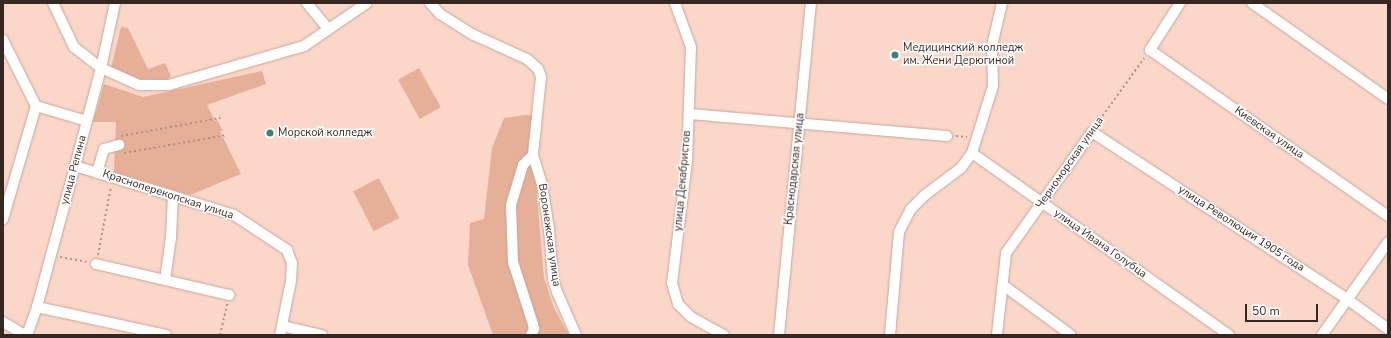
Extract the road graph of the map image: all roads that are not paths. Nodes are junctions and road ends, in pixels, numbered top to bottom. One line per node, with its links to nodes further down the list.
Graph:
1 (53, 3): 13 (street)
2 (115, 3): 13 (street, улица Репина)
3 (307, 3): 11 (street)
4 (367, 3): 11 (street)
5 (430, 3): 23 (street, Воронежская улица)
6 (675, 3): 16 (street, улица Декабристов)
7 (811, 3): 18 (street, Краснодарская улица)
8 (1002, 3): 22 (street)
9 (1180, 3): 28 (street, Киевская улица)
10 (1252, 3): 14 (street)
11 (328, 29): 13 (street)
12 (3, 40): 15 (street)
13 (101, 68): 17 (street, улица Репина)
14 (1388, 100)
15 (36, 106): 17 (street); 29 (street)
16 (689, 114): 18 (street); 45 (street, улица Декабристов)
17 (87, 120): 24 (street, улица Репина)
18 (799, 124): 20 (street); 46 (street, Краснодарская улица)
19 (1092, 132): 27 (street, Черноморская улица); 35 (street, улица Революции 1905 года)
20 (947, 136)
21 (118, 146): 25 (street)
22 (972, 154): 27 (street, улица Ивана Голубца); 47 (street)
23 (533, 155): 43 (street); 44 (street, Воронежская улица)
24 (75, 166): 25 (street, Красноперекопская улица); 36 (street, улица Репина)
25 (97, 172): 26 (street, Красноперекопская улица)
26 (173, 196): 32 (street); 39 (street, Красноперекопская улица)
27 (1042, 204): 33 (street, Черноморская улица); 50 (street, улица Ивана Голубца)
28 (1388, 216)
29 (3, 219)
30 (1388, 242): 35 (street)
31 (96, 264): 32 (street)
32 (165, 280): 34 (street)
33 (1003, 285): 48 (street, Черноморская улица); 49 (street)
34 (229, 295)
35 (1347, 299): 38 (street, улица Революции 1905 года); 51 (street)
36 (37, 307): 40 (street, улица Репина); 41 (street)
37 (3, 322): 40 (street)
38 (1388, 329)
39 (281, 331): 42 (street)
40 (26, 335)
41 (166, 335)
42 (322, 335)
43 (531, 335)
44 (576, 335)
45 (724, 335)
46 (779, 335)
47 (890, 335)
48 (997, 335)
49 (1071, 335)
50 (1229, 335)
51 (1322, 335)

